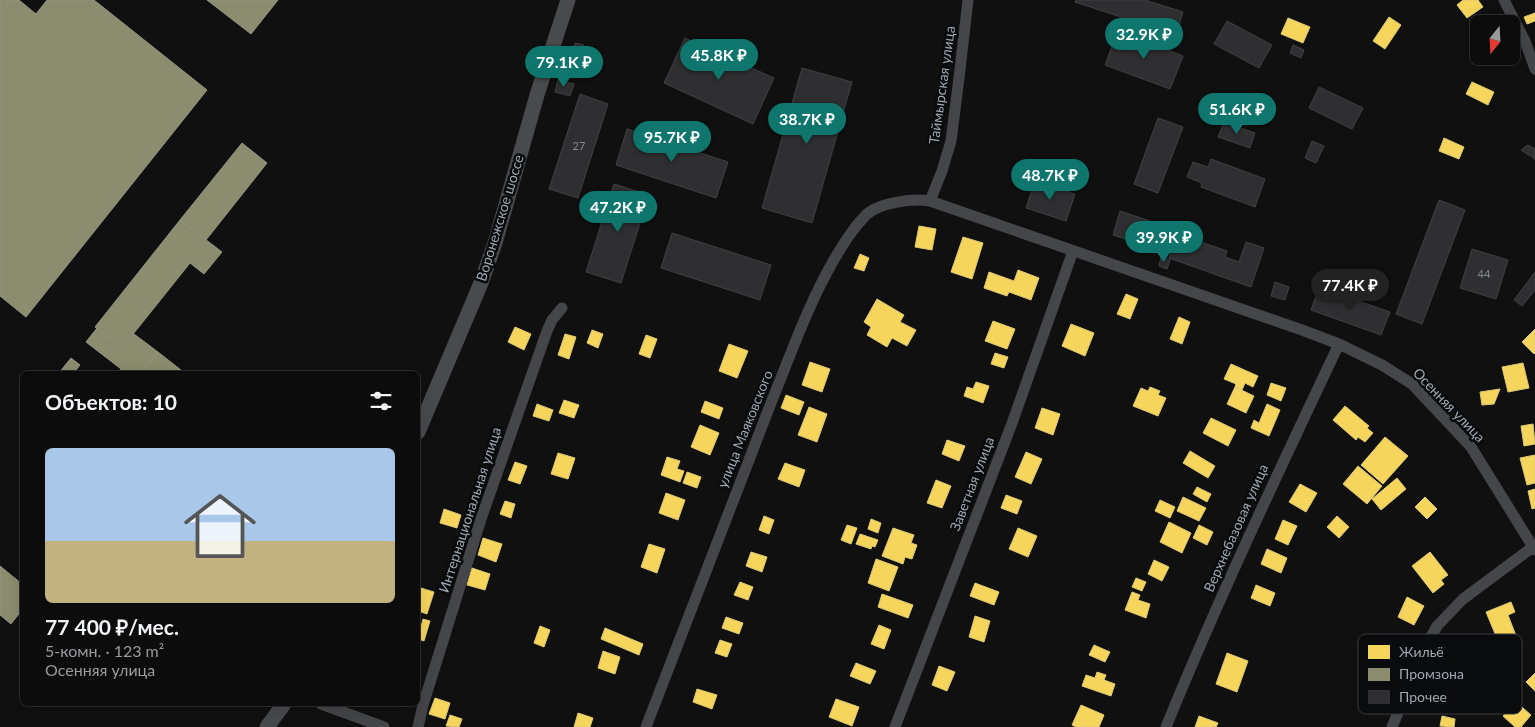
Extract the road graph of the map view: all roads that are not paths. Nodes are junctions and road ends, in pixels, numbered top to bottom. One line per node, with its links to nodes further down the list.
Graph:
1 (568, 0): 9 (main road, Воронежское шоссе)
2 (968, 0): 5 (street, Таймырская улица)
3 (1504, 0): 4 (street)
4 (1535, 69)
5 (930, 201): 6 (street, Осенняя улица); 18 (street, улица Маяковского)
6 (1073, 251): 8 (street, Осенняя улица); 19 (street, Заветная улица)
7 (562, 308): 17 (street, Интернациональная улица)
8 (1338, 344): 10 (street, Осенняя улица); 20 (street, Верхнебазовая улица)
9 (420, 427)
10 (1534, 549): 11 (street)
11 (1433, 634)
12 (283, 706): 15 (main road)
13 (326, 706): 16 (street)
14 (1397, 714): 21 (street)
15 (267, 727)
16 (384, 727)
17 (418, 727)
18 (646, 727)
19 (895, 727)
20 (1166, 727)
21 (1392, 727)

